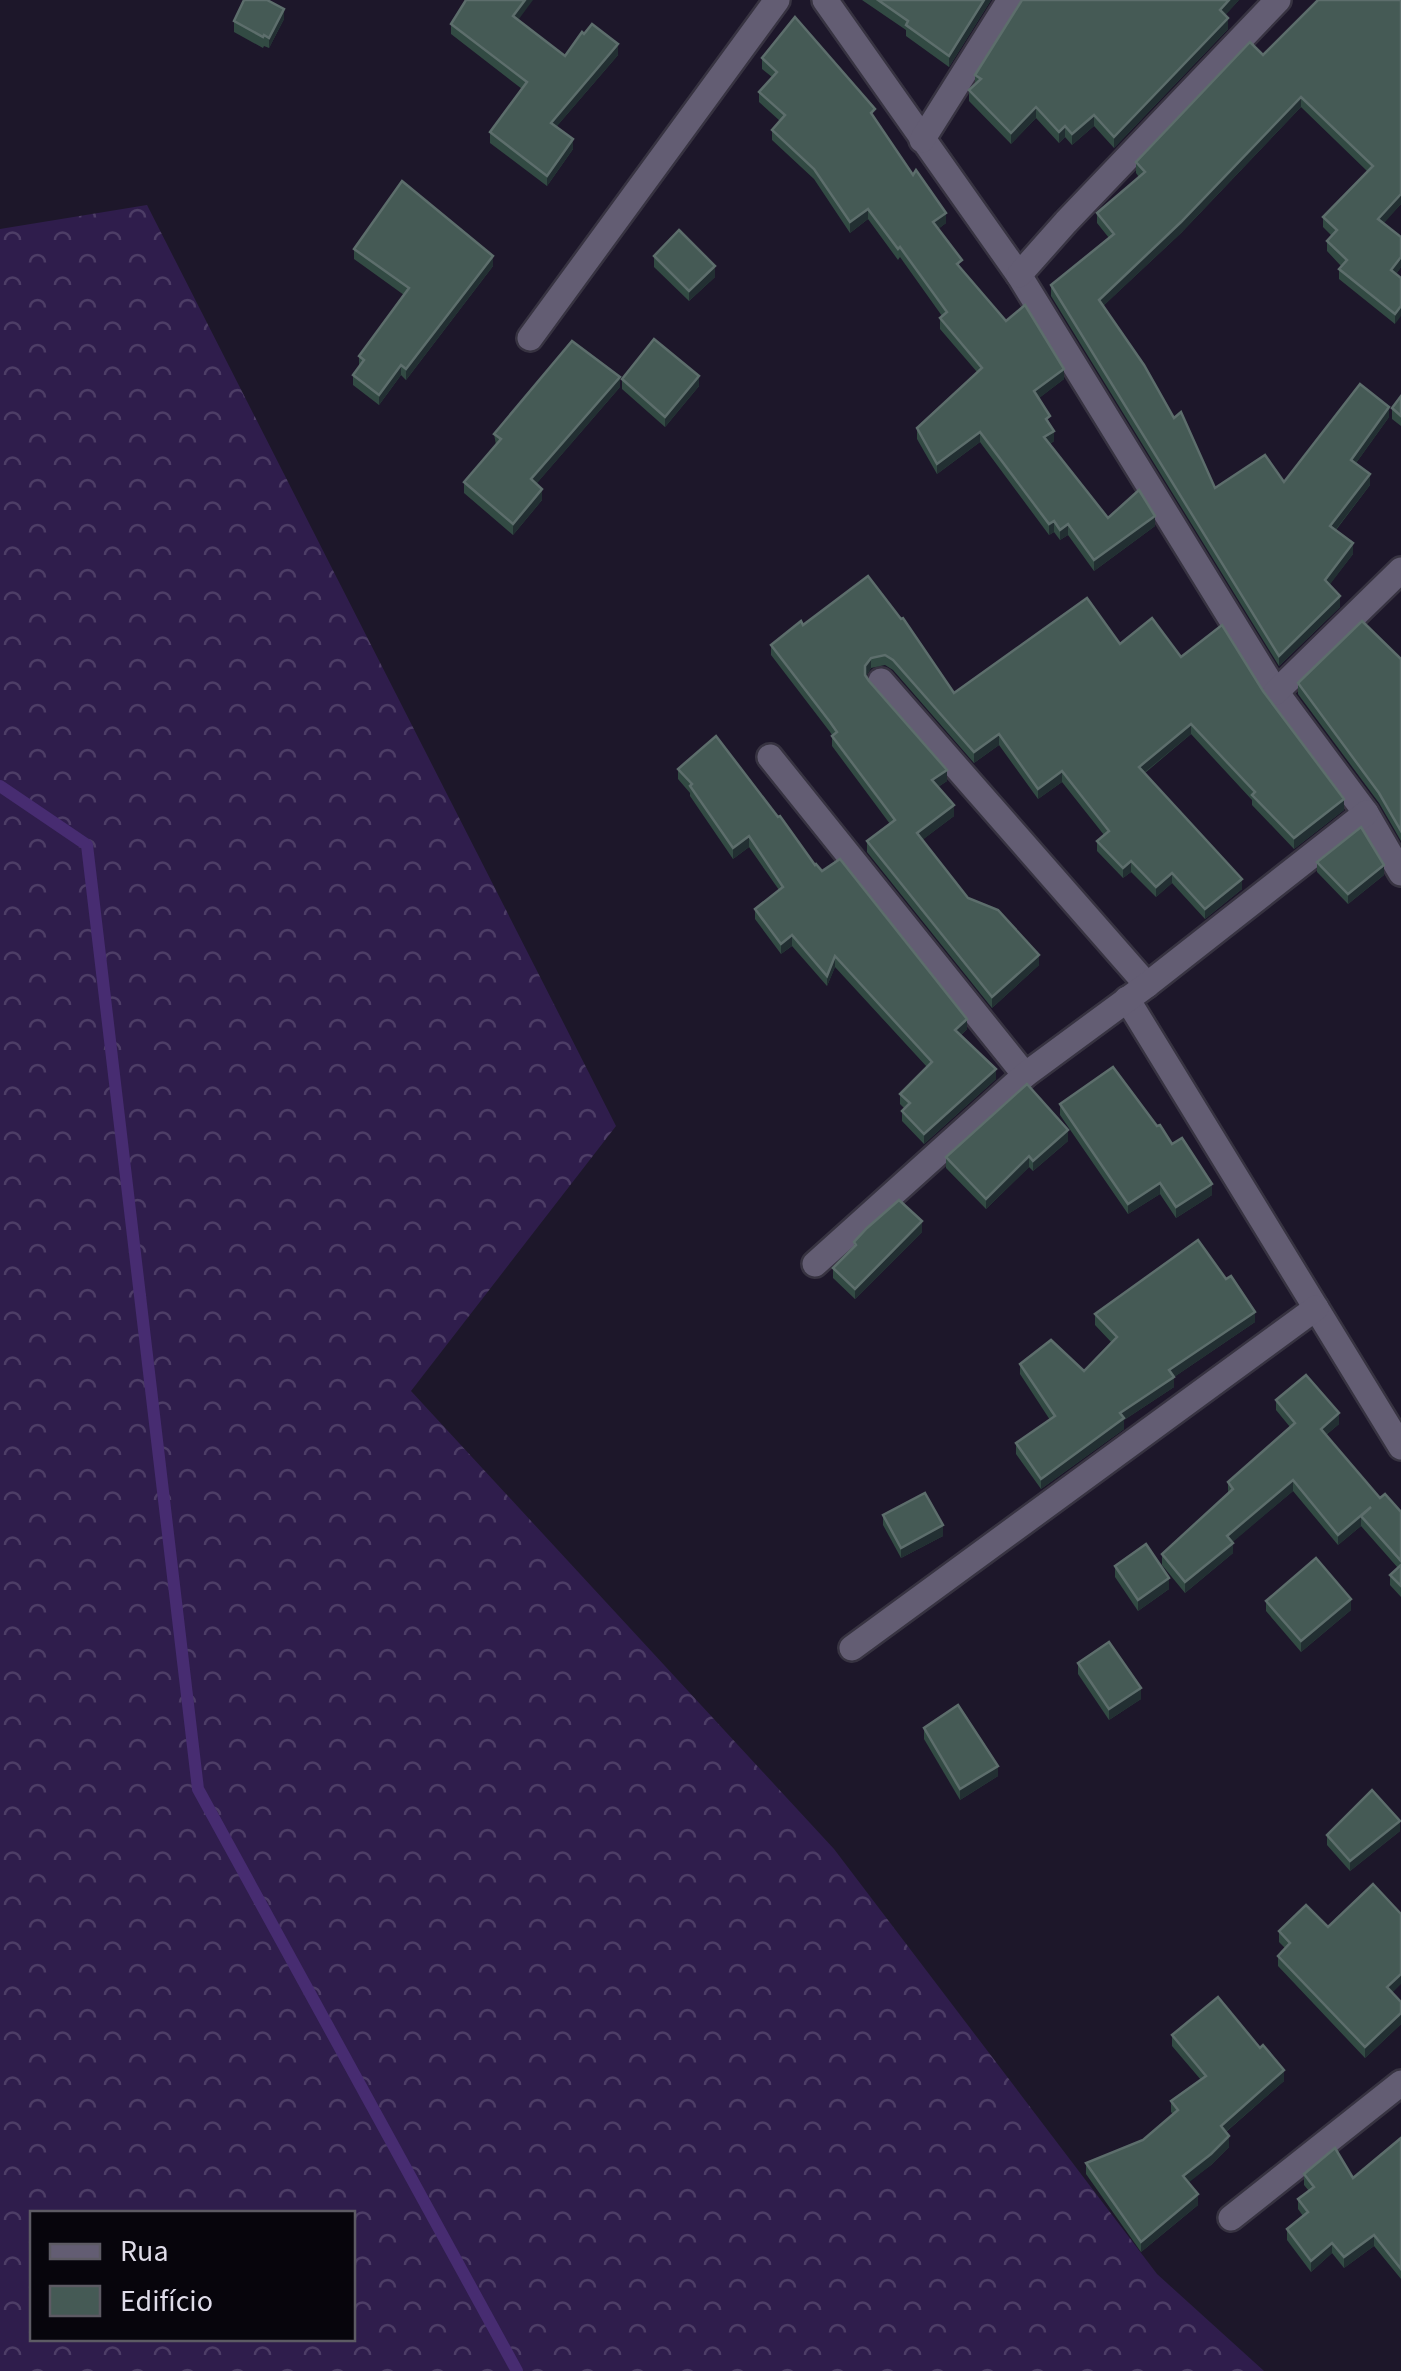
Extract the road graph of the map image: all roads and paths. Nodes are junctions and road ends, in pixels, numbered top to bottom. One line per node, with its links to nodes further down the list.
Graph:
1 (777, 0): 7 (street)
2 (825, 0): 5 (street)
3 (1010, 0): 5 (street)
4 (1278, 0): 6 (street)
5 (922, 140): 6 (street)
6 (1019, 275): 10 (street)
7 (530, 338)
8 (1401, 570): 10 (street)
9 (881, 681): 14 (street)
10 (1276, 692): 12 (street)
11 (770, 758): 15 (street)
12 (1366, 814): 13 (street); 14 (street)
13 (1401, 873)
14 (1137, 992): 15 (street); 17 (street)
15 (1025, 1074): 16 (street)
16 (815, 1264)
17 (1316, 1308): 18 (street); 19 (street)
18 (1401, 1446)
19 (852, 1648)
20 (1401, 2082): 21 (street)
21 (1231, 2218)

